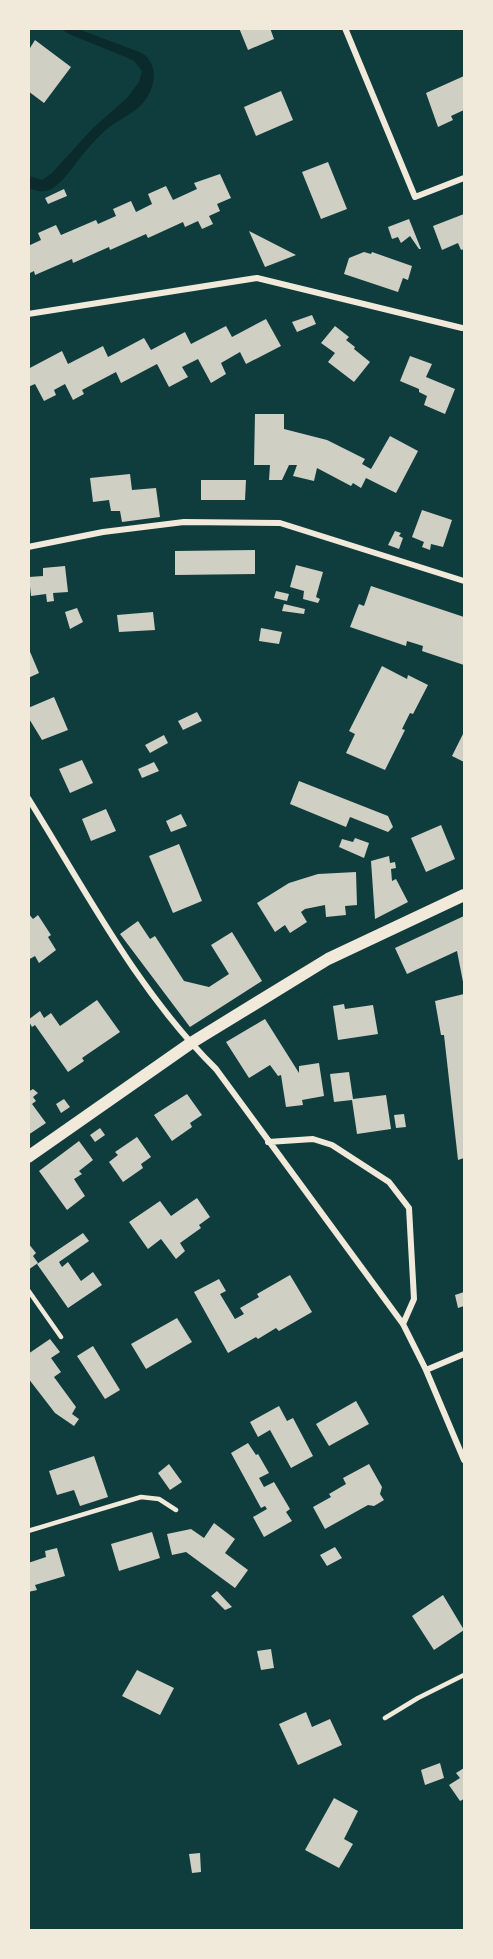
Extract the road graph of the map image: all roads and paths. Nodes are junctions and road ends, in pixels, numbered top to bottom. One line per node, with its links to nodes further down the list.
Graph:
1 (345, 28): 2 (street)
2 (465, 178)
3 (28, 314): 4 (street)
4 (462, 328)
5 (28, 547): 6 (street)
6 (465, 581)
7 (28, 798): 9 (street)
8 (465, 895): 9 (main road)
9 (191, 1043): 10 (street); 11 (main road)
10 (268, 1142): 13 (street); 13 (street)
11 (28, 1157)
12 (28, 1290): 14 (lane)
13 (404, 1324): 16 (street)
14 (61, 1337)
15 (465, 1354): 16 (street)
16 (426, 1370): 17 (street)
17 (465, 1460)
18 (176, 1510): 19 (lane)
19 (28, 1531)
20 (465, 1676): 21 (lane)
21 (385, 1718)

